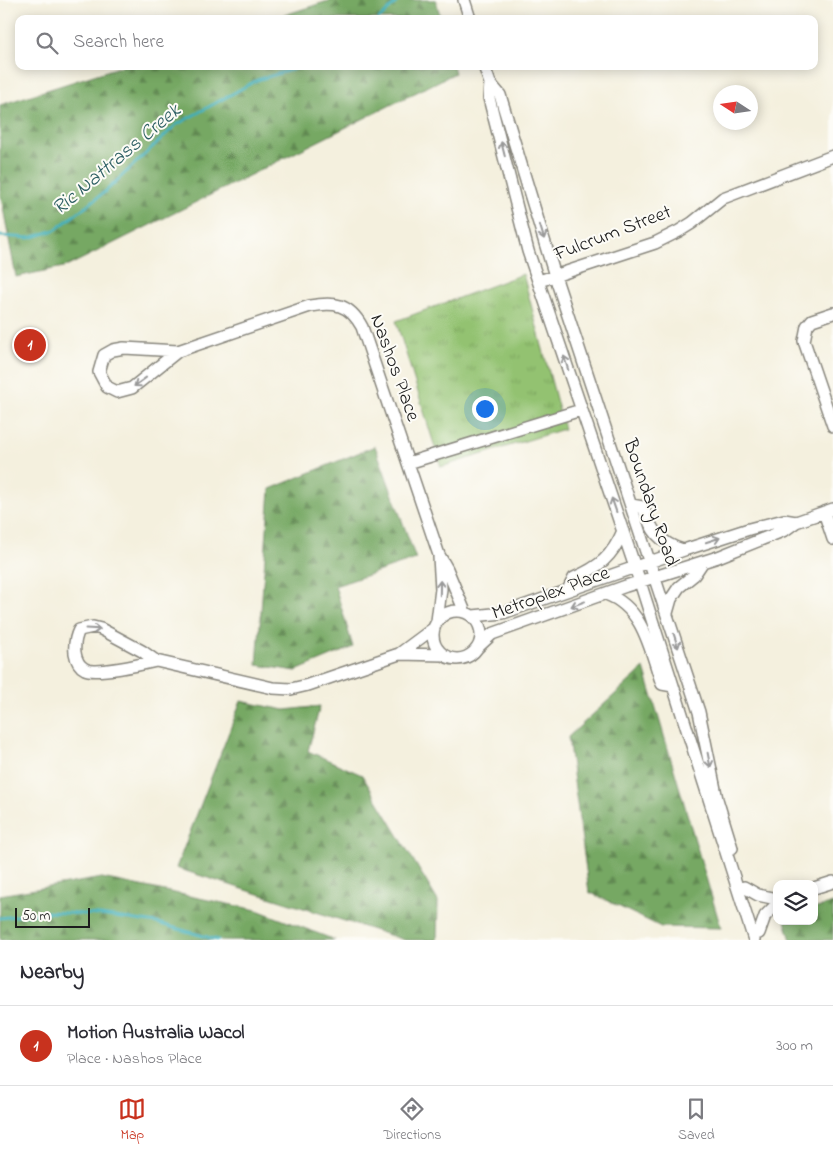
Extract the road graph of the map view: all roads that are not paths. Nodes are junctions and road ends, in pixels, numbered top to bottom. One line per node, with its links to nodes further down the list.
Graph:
1 (464, 0): 2 (street)
2 (469, 15)
3 (485, 70): 4 (street, Boundary Road)
4 (490, 83): 6 (street, Boundary Road, one-way to 6); 7 (street, Boundary Road, one-way to 4)
5 (833, 156): 6 (street, Fulcrum Street)
6 (556, 276): 7 (street, Fulcrum Street); 13 (street, Boundary Road)
7 (539, 281): 10 (street, Boundary Road, one-way to 7)
8 (833, 313): 11 (street)
9 (178, 351): 9 (street, Nashos Place, one-way to 9); 12 (street, Nashos Place)
10 (581, 410): 12 (street); 16 (street, Boundary Road, one-way to 10)
11 (833, 426)
12 (408, 463): 19 (street, Nashos Place)
13 (631, 505): 18 (street); 20 (street, Boundary Road)
14 (829, 511): 15 (street); 17 (street)
15 (796, 522): 18 (street, Metroplex Place, one-way to 15); 21 (street, Metroplex Place)
16 (623, 531): 22 (street, Boundary Road); 25 (street)
17 (833, 539)
18 (683, 550): 20 (street, Metroplex Place)
19 (439, 555): 27 (street, Nashos Place); 29 (street, Nashos Place, one-way to 19)
20 (650, 562): 22 (street, Metroplex Place); 23 (street, Boundary Road)
21 (702, 563): 23 (street, Metroplex Place); 28 (street)
22 (635, 568): 24 (street, Boundary Road); 25 (street, Metroplex Place)
23 (655, 578): 24 (street, Metroplex Place); 28 (street, Boundary Road)
24 (640, 582): 26 (street, Metroplex Place); 34 (street, Boundary Road)
25 (568, 590): 27 (street, Metroplex Place)
26 (606, 594): 30 (street, Metroplex Place, one-way to 30); 34 (street)
27 (469, 614): 29 (street); 30 (street)
28 (667, 614): 36 (street, Boundary Road, one-way to 36)
29 (435, 624): 31 (street); 32 (street)
30 (478, 647): 32 (street)
31 (399, 654): 32 (street); 33 (street)
32 (444, 655)
33 (156, 661): 33 (street, one-way to 33)
34 (673, 686): 40 (street, Boundary Road)
35 (833, 882): 37 (street)
36 (744, 887): 38 (street); 40 (street, Boundary Road)
37 (818, 887)
38 (773, 898)
39 (773, 908): 40 (street)
40 (758, 938)

